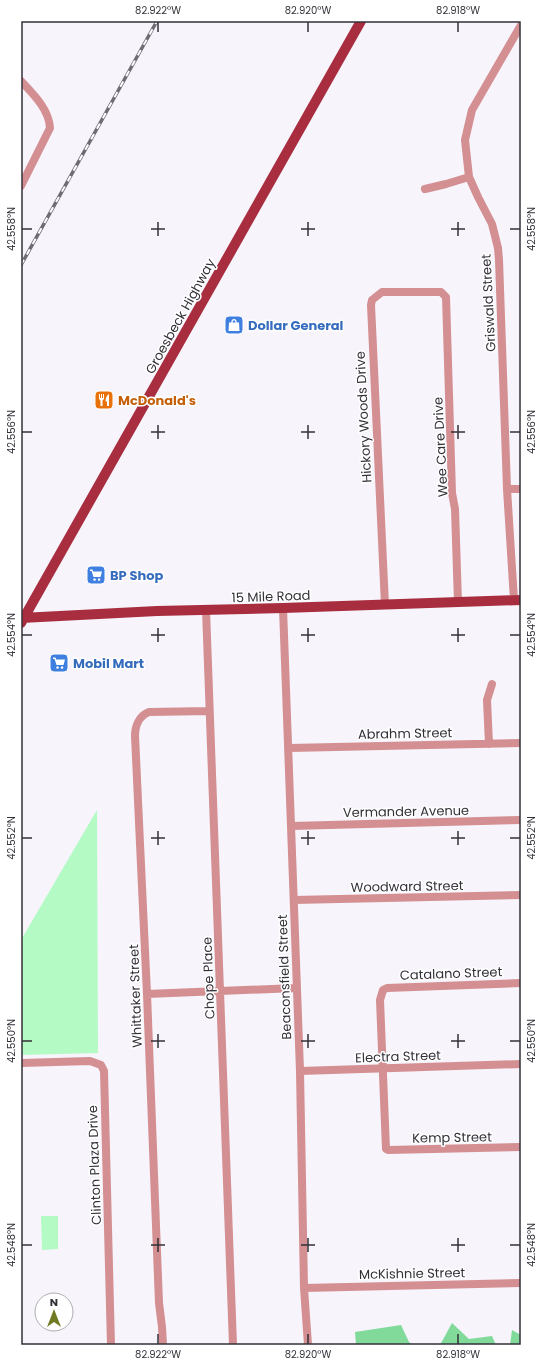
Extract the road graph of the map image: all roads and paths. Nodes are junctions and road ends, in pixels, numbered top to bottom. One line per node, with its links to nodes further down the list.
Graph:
1 (361, 21): 15 (main road, Groesbeck Highway)
2 (521, 25): 4 (street, Griswald Street)
3 (21, 81): 5 (street)
4 (469, 177): 6 (street); 8 (street, Griswald Street)
5 (21, 186)
6 (425, 189)
7 (441, 292): 11 (street, Wee Care Drive); 12 (street, Hickory Woods Drive)
8 (507, 489): 9 (street); 10 (street, Griswald Street)
9 (521, 489)
10 (517, 600): 11 (main road, 15 Mile Road)
11 (458, 603): 12 (main road, 15 Mile Road)
12 (384, 605): 13 (main road, 15 Mile Road)
13 (283, 608): 14 (main road, 15 Mile Road); 20 (street, Beaconsfield Street)
14 (206, 610): 15 (main road, 15 Mile Road); 17 (street, Chope Place)
15 (22, 620)
16 (492, 684): 19 (street)
17 (209, 711): 27 (street, Chope Place); 28 (street, Whittaker Street)
18 (521, 743): 19 (street, Abrahm Street)
19 (489, 744): 20 (street, Abrahm Street)
20 (289, 748): 22 (street, Beaconsfield Street)
21 (521, 820): 22 (street, Vermander Avenue)
22 (291, 826): 24 (street, Beaconsfield Street)
23 (521, 895): 24 (street, Woodward Street)
24 (294, 900): 26 (street, Beaconsfield Street)
25 (521, 983): 31 (street, Catalano Street)
26 (296, 988): 27 (street); 32 (street, Beaconsfield Street)
27 (220, 992): 28 (street); 38 (street, Chope Place)
28 (147, 994): 37 (street, Whittaker Street)
29 (21, 1063): 36 (street, Clinton Plaza Drive)
30 (521, 1064): 31 (street, Electra Street)
31 (383, 1068): 32 (street, Electra Street); 33 (street, Kemp Street)
32 (300, 1071): 35 (street, Beaconsfield Street)
33 (521, 1147)
34 (521, 1283): 35 (street, McKishnie Street)
35 (304, 1288): 39 (street, Beaconsfield Street)
36 (111, 1345)
37 (163, 1345)
38 (233, 1345)
39 (308, 1345)

